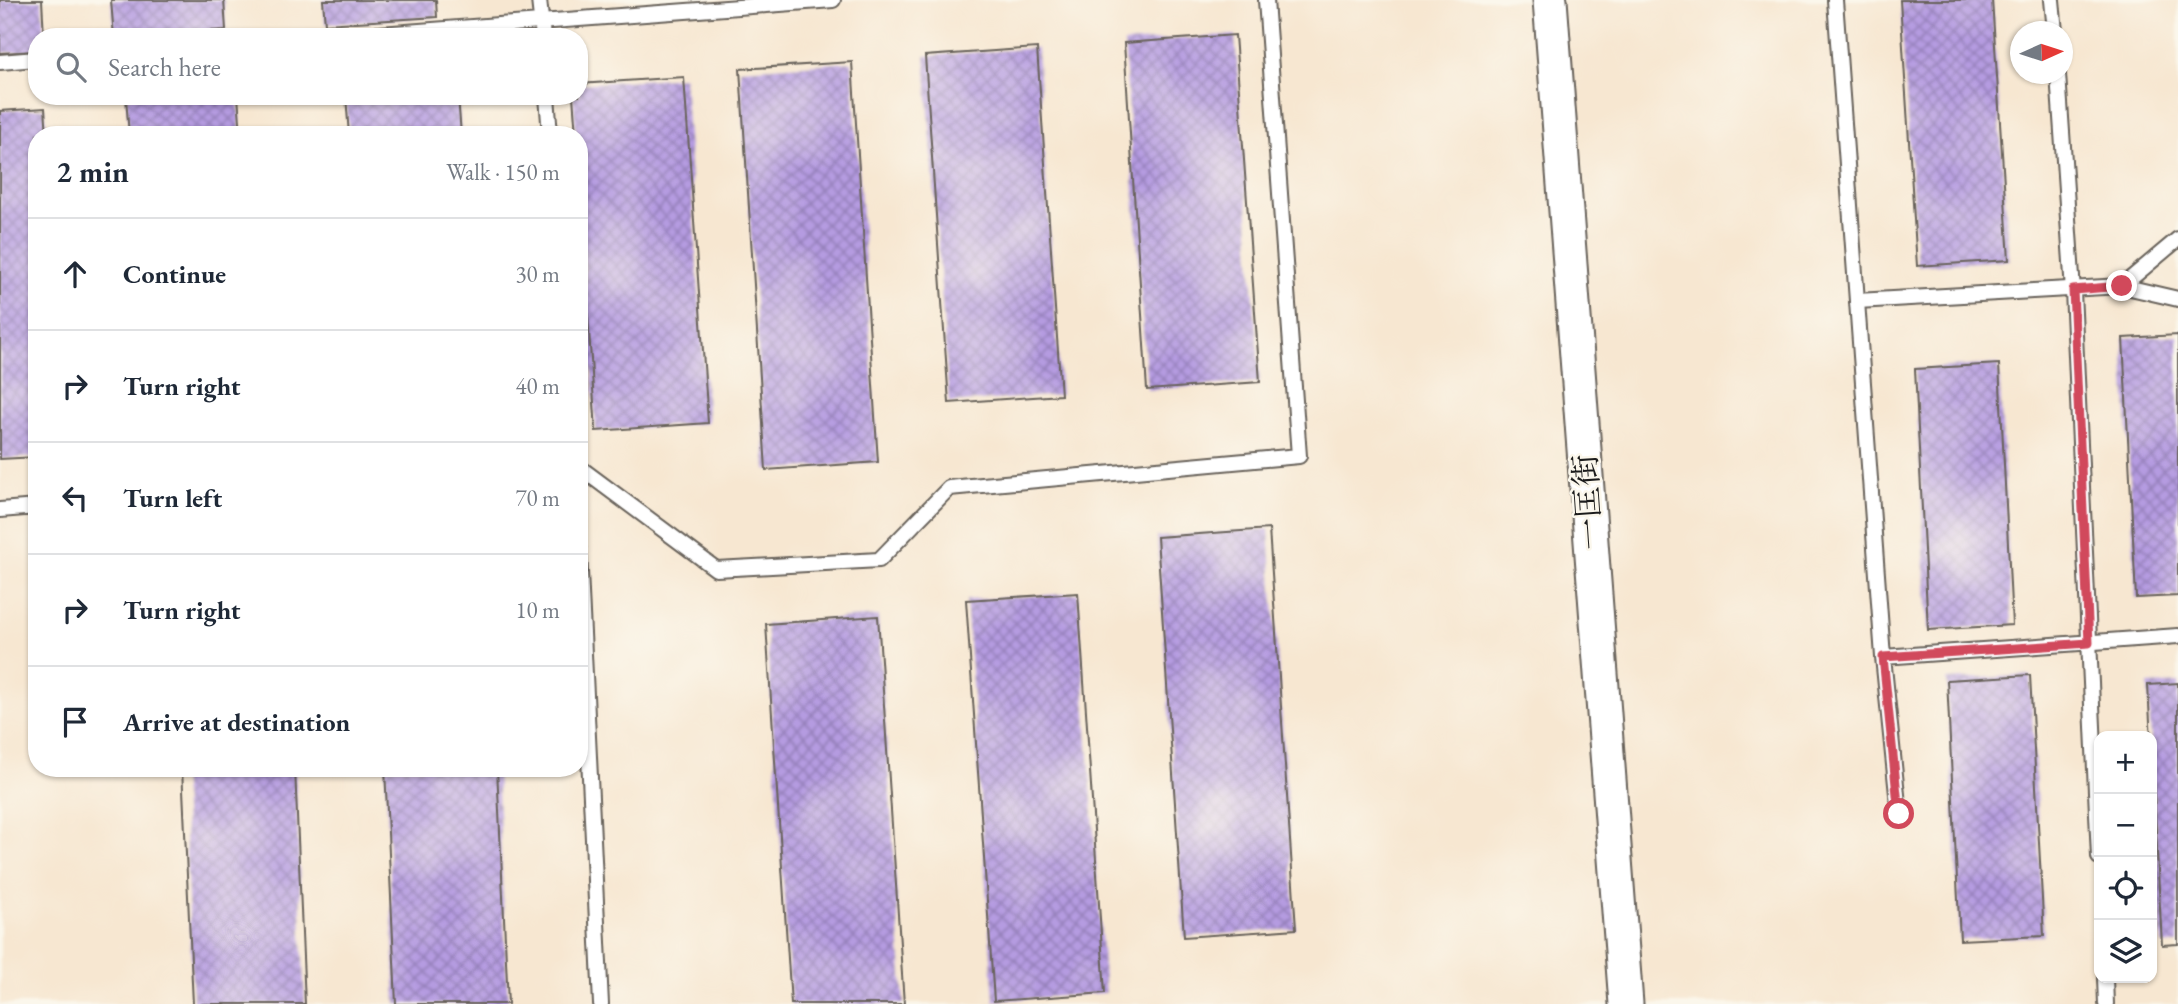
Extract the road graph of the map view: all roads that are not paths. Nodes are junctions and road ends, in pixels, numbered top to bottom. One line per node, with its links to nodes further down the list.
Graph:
1 (539, 0): 8 (lane)
2 (833, 0): 9 (lane)
3 (1266, 0): 20 (lane)
4 (1550, 0): 31 (street, 一匡街)
5 (1835, 0): 19 (lane)
6 (2052, 0): 7 (lane)
7 (2054, 21)
8 (542, 28)
9 (552, 28)
10 (28, 60): 11 (lane)
11 (0, 62)
12 (2059, 84): 17 (lane)
13 (548, 105): 14 (lane)
14 (549, 126)
15 (2178, 239): 16 (lane)
16 (2122, 286): 17 (lane); 18 (lane)
17 (2073, 290): 19 (lane); 24 (lane)
18 (2178, 299)
19 (1857, 301): 25 (lane)
20 (588, 474)
21 (28, 508): 22 (lane)
22 (0, 510)
23 (2178, 636): 24 (lane)
24 (2089, 643): 25 (lane); 27 (lane)
25 (1883, 657): 28 (lane)
26 (588, 736): 30 (lane)
27 (2096, 794)
28 (1899, 814)
29 (2105, 983): 32 (lane)
30 (601, 1004)
31 (1626, 1004)
32 (2106, 1004)

